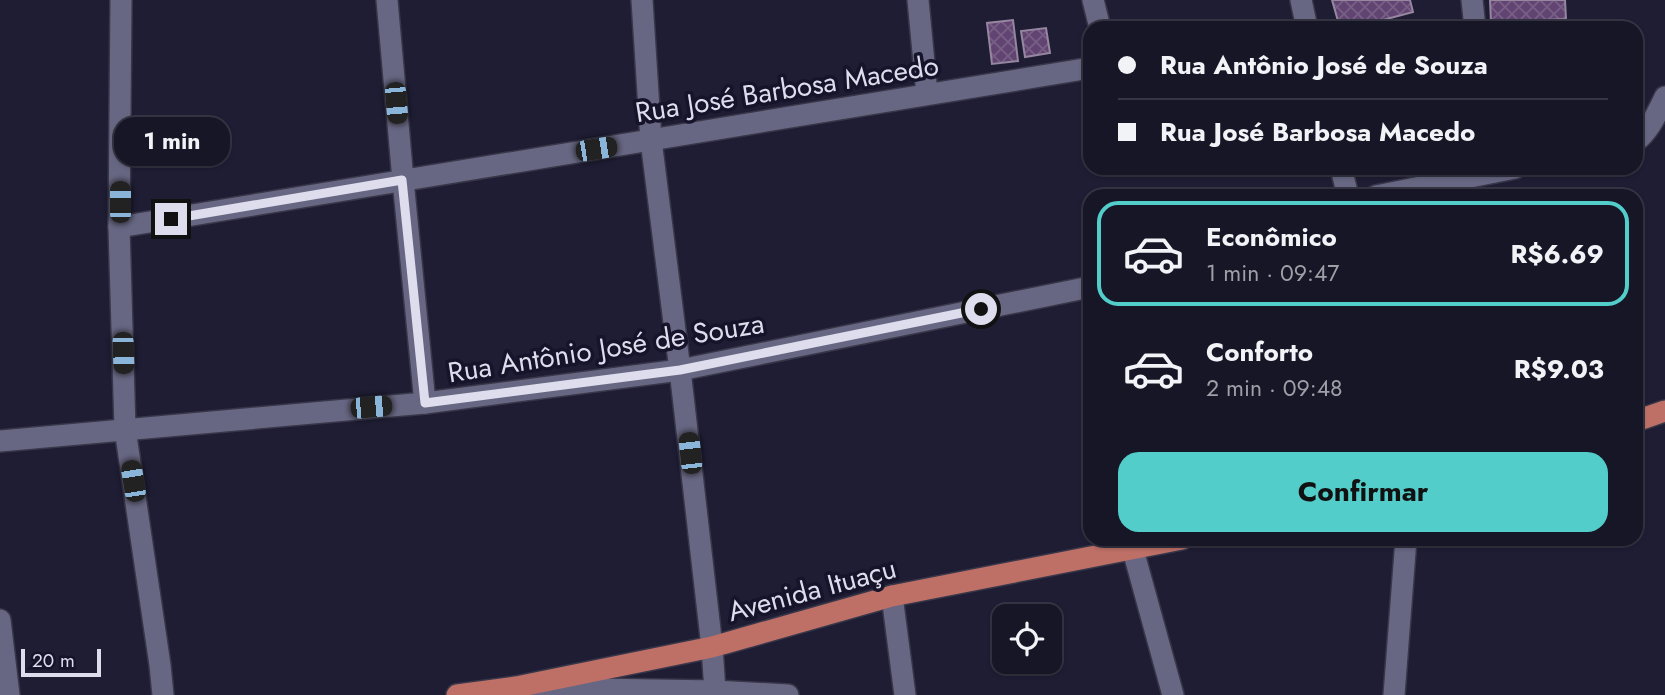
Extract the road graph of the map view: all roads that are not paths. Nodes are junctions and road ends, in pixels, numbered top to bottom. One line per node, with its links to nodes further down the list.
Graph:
1 (121, 0): 19 (street)
2 (387, 0): 17 (street)
3 (642, 0): 15 (street)
4 (918, 0): 12 (street)
5 (1093, 0): 8 (street)
6 (1301, 0): 9 (street)
7 (1472, 0): 10 (street)
8 (1098, 21)
9 (1306, 21)
10 (1474, 21)
11 (1083, 69): 12 (street, Rua José Barbosa Macedo)
12 (928, 94): 15 (street, Rua José Barbosa Macedo)
13 (1665, 97): 14 (street)
14 (1643, 135)
15 (651, 140): 17 (street, Rua José Barbosa Macedo); 21 (street)
16 (1470, 175): 18 (street)
17 (402, 180): 19 (street, Rua José Barbosa Macedo); 22 (street)
18 (1407, 189)
19 (119, 227): 25 (street)
20 (1083, 288): 21 (street, Rua Antônio José de Souza)
21 (680, 370): 22 (street, Rua Antônio José de Souza); 32 (street)
22 (425, 403): 25 (street, Rua Antônio José de Souza)
23 (1665, 411): 24 (main road)
24 (1643, 419)
25 (125, 429): 26 (street, Rua Antônio José de Souza); 36 (street)
26 (0, 441)
27 (1151, 546): 29 (main road, Avenida Ituaçu)
28 (1405, 546): 41 (street)
29 (1133, 550): 30 (main road, Avenida Ituaçu); 40 (street)
30 (892, 596): 32 (main road, Avenida Ituaçu); 39 (street)
31 (0, 620): 35 (street)
32 (712, 647): 33 (main road, Avenida Ituaçu); 34 (street)
33 (516, 687): 34 (street); 37 (main road, Avenida Ituaçu)
34 (715, 691): 38 (street)
35 (9, 695)
36 (163, 695)
37 (457, 695)
38 (788, 695)
39 (905, 695)
40 (1173, 695)
41 (1394, 695)

